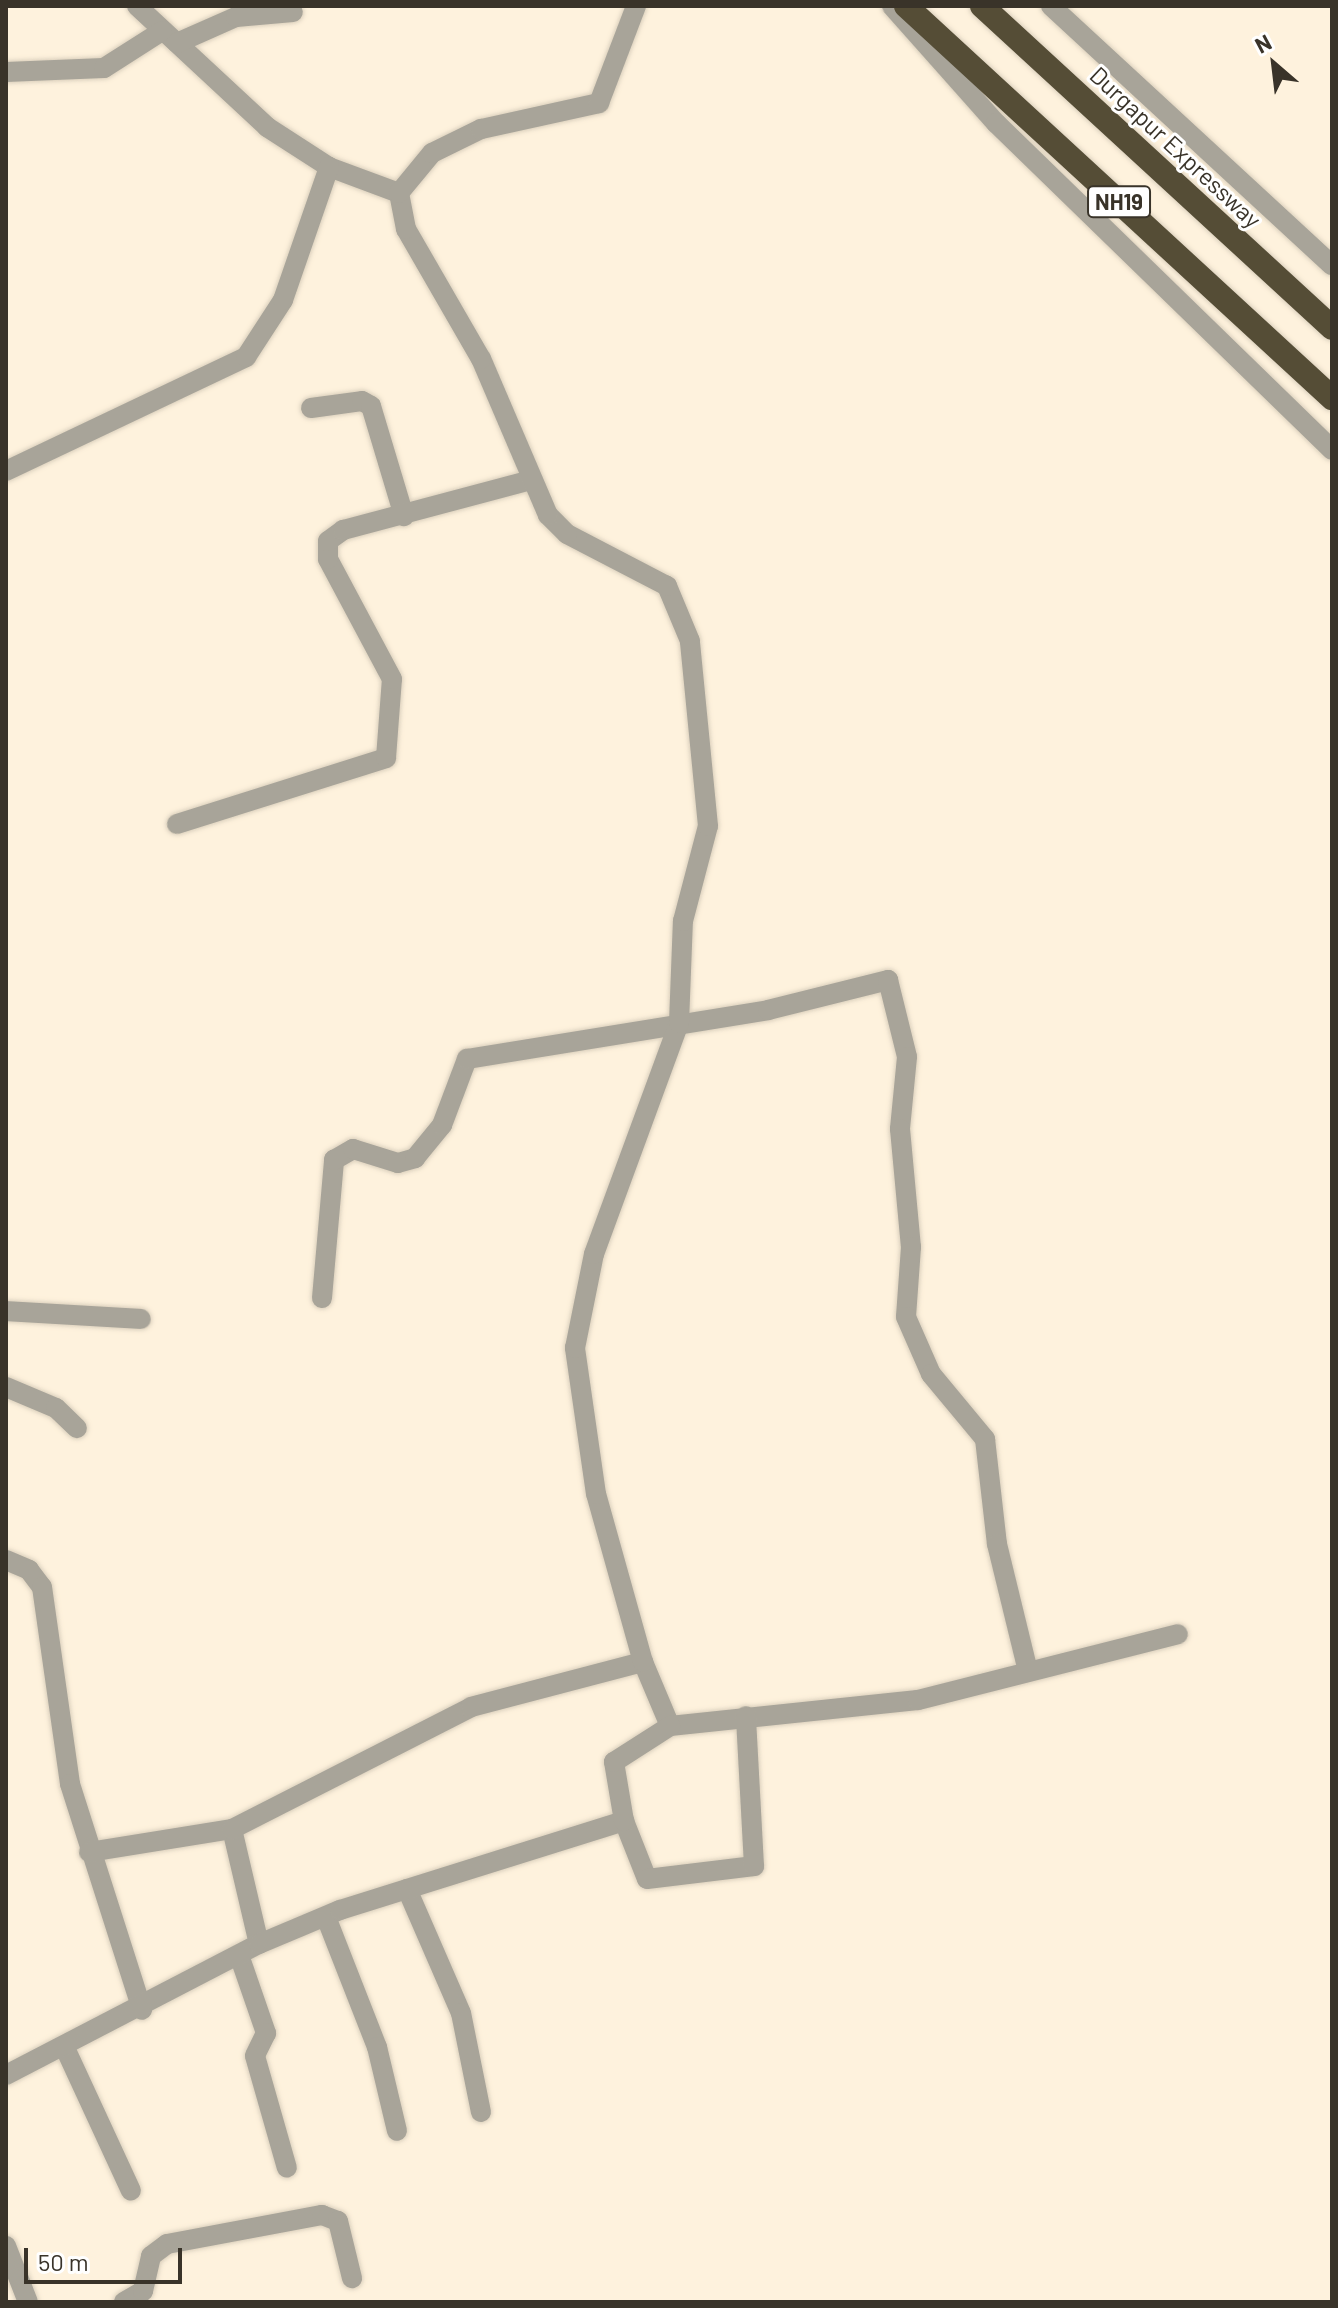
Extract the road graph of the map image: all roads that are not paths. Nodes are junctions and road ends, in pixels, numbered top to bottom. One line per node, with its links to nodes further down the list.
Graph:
1 (137, 6): 8 (street)
2 (636, 6): 11 (street)
3 (892, 6): 16 (street)
4 (906, 6): 14 (highway, NH19)
5 (982, 6): 13 (highway, Durgapur Expressway / NH19)
6 (1051, 6): 12 (street)
7 (293, 12): 8 (street)
8 (170, 37): 9 (street); 10 (street)
9 (6, 72)
10 (329, 167): 11 (street); 17 (street)
11 (399, 193): 18 (street)
12 (1332, 265)
13 (1332, 328)
14 (1332, 398)
15 (311, 408): 19 (street)
16 (1332, 450)
17 (6, 471)
18 (527, 481): 19 (street); 21 (street)
19 (404, 516): 20 (street)
20 (177, 824)
21 (679, 1023): 22 (street); 29 (street); 30 (street)
22 (322, 1298)
23 (6, 1311): 24 (street)
24 (141, 1319)
25 (6, 1387): 26 (street)
26 (77, 1428)
27 (6, 1560): 35 (street)
28 (1178, 1634): 30 (street)
29 (643, 1662): 32 (street); 34 (street)
30 (1027, 1667): 31 (street)
31 (746, 1716): 32 (street); 33 (street)
32 (670, 1726): 33 (street)
33 (624, 1821): 36 (street)
34 (232, 1829): 35 (street); 38 (street)
35 (89, 1852): 40 (street)
36 (407, 1889): 37 (street); 43 (street)
37 (326, 1917): 38 (street); 44 (street)
38 (259, 1944): 39 (street)
39 (239, 1955): 40 (street); 45 (street)
40 (142, 2010): 41 (street)
41 (65, 2048): 42 (street); 46 (street)
42 (6, 2075)
43 (481, 2112)
44 (397, 2131)
45 (287, 2168)
46 (131, 2191)
47 (7, 2253): 49 (street)
48 (352, 2278): 50 (street)
49 (28, 2302)
50 (124, 2302)

